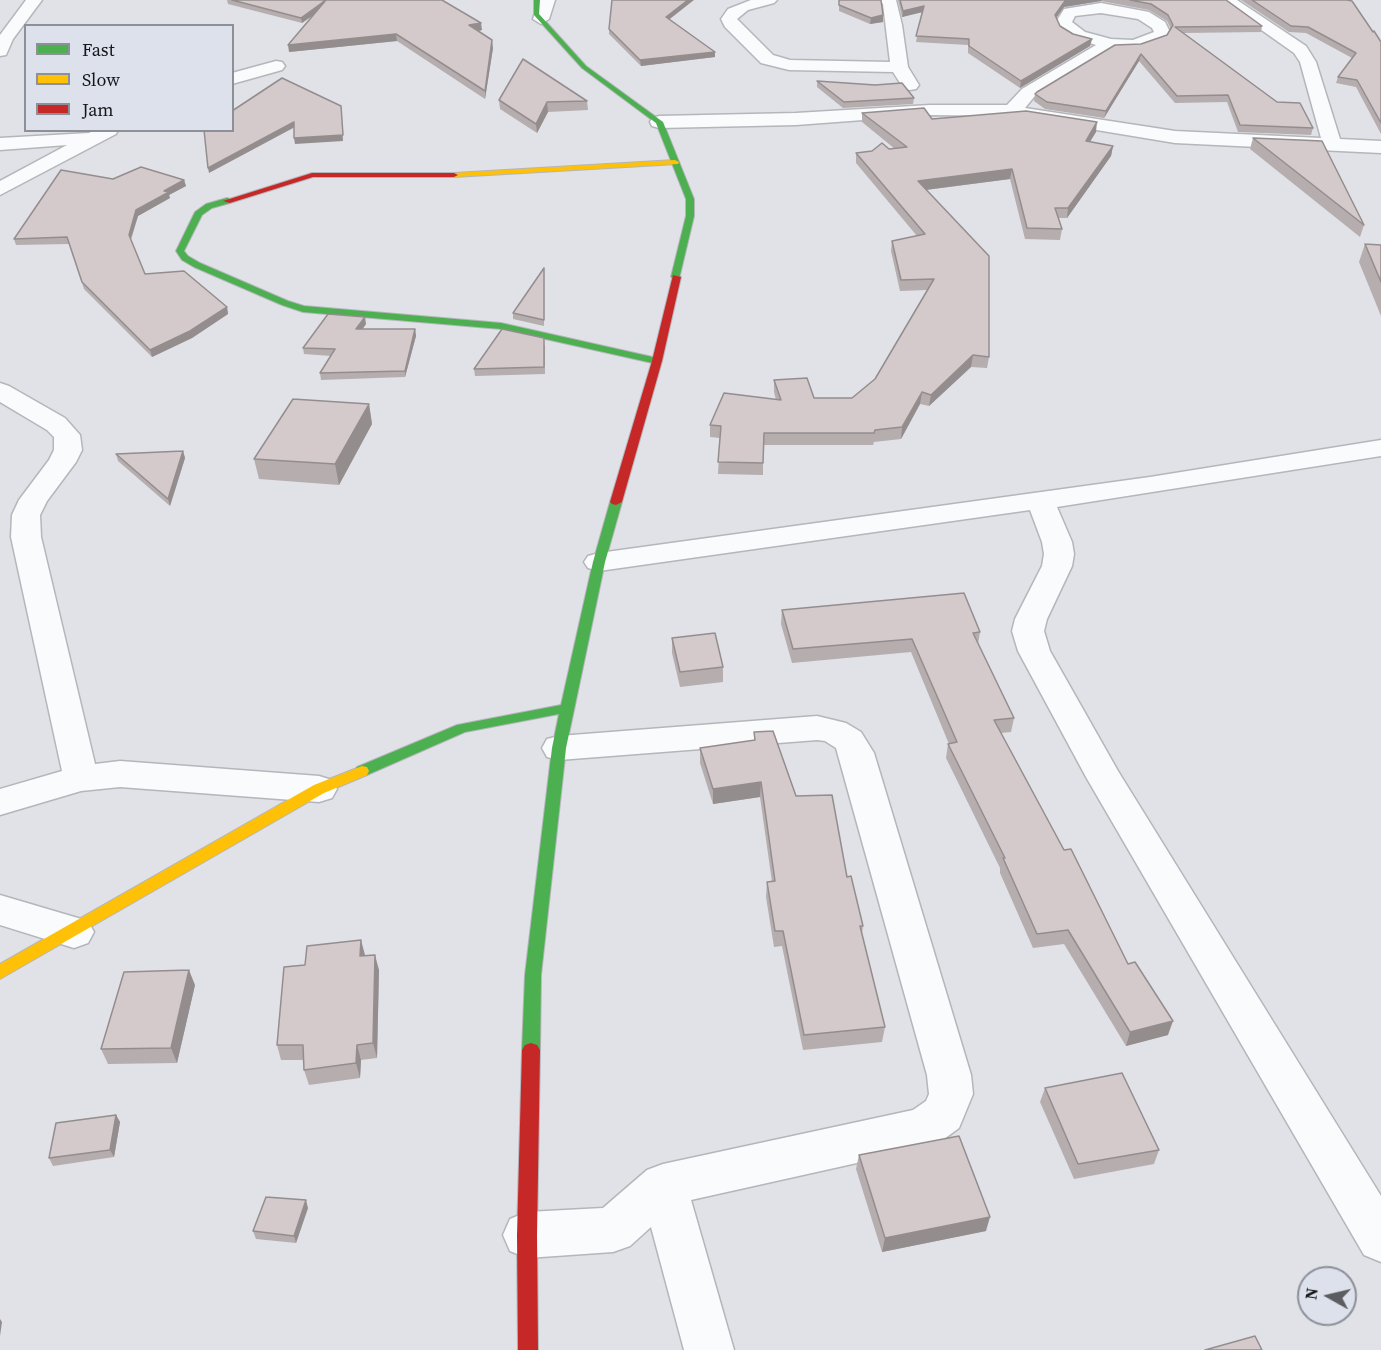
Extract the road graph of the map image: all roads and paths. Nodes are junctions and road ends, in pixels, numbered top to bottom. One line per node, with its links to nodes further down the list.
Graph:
1 (34, 0): 9 (street)
2 (537, 0): 7 (street)
3 (547, 0): 7 (street)
4 (769, 0): 11 (street)
5 (887, 0): 11 (street)
6 (1227, 0): 17 (street)
7 (541, 19): 15 (street)
8 (1110, 44): 8 (street); 14 (street)
9 (0, 51)
10 (276, 66): 12 (street)
11 (899, 67): 13 (street)
12 (234, 78)
13 (930, 110): 14 (street); 15 (street)
14 (1012, 111): 17 (street)
15 (659, 122): 20 (street)
16 (103, 134): 18 (street); 21 (street)
17 (1332, 143): 19 (street)
18 (0, 144)
19 (1381, 147)
20 (675, 162): 22 (street); 22 (street)
21 (0, 189)
22 (657, 361): 26 (street)
23 (0, 391): 29 (street)
24 (1381, 448): 25 (street)
25 (1040, 501): 26 (street); 37 (street)
26 (599, 562): 27 (street)
27 (568, 708): 28 (street); 30 (street)
28 (559, 748): 35 (street); 36 (street)
29 (81, 778): 30 (street); 31 (street)
30 (319, 789): 33 (street)
31 (0, 802)
32 (0, 910): 33 (street)
33 (74, 932): 34 (street)
34 (0, 972)
35 (663, 1185): 36 (street); 39 (street)
36 (527, 1235): 38 (street)
37 (1381, 1239)
38 (528, 1350)
39 (709, 1350)

